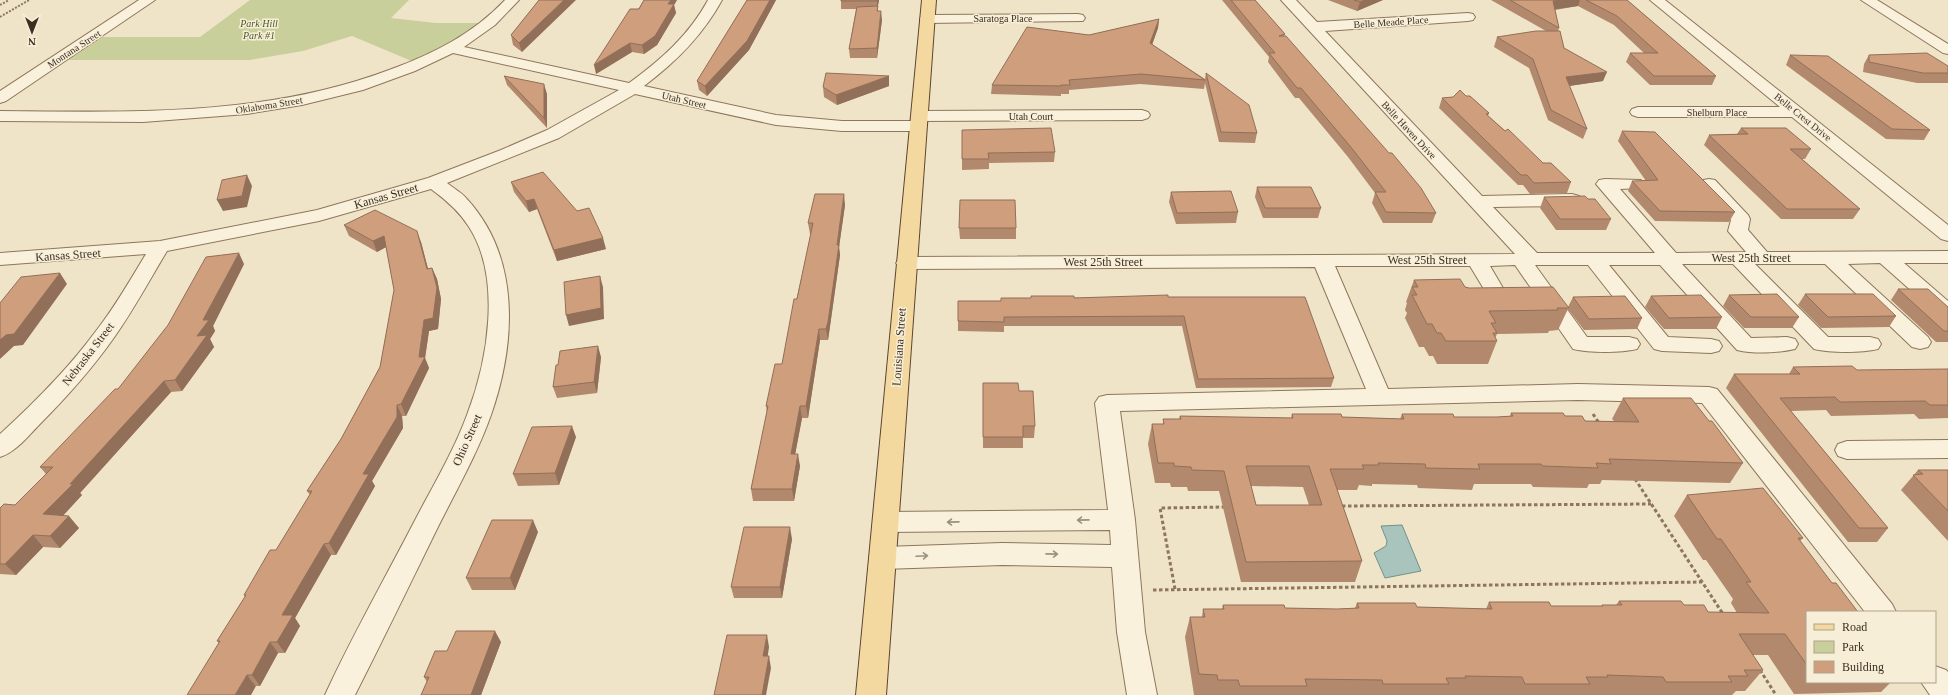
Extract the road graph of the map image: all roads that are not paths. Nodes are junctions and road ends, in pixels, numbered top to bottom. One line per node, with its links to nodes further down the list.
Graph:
1 (148, 0): 15 (street, Montana Street)
2 (512, 0): 12 (street, Oklahoma Street)
3 (715, 0): 14 (street, Kansas Street)
4 (929, 0): 10 (main road, Louisiana Street)
5 (1288, 0): 11 (street, Belle Haven Drive)
6 (1657, 0): 17 (street, Belle Crest Drive)
7 (1868, 0): 13 (street)
8 (1078, 18): 10 (street, Saratoga Place)
9 (1468, 18): 11 (street, Belle Meade Place)
10 (927, 19): 20 (main road, Louisiana Street)
11 (1313, 27): 25 (street, Belle Haven Drive)
12 (453, 49): 14 (street, Utah Street); 19 (street, Oklahoma Street)
13 (1948, 50)
14 (633, 88): 20 (street, Utah Street); 21 (street, Kansas Street)
15 (0, 98)
16 (1638, 112): 17 (street, Shelburn Place)
17 (1796, 112): 26 (street, Belle Crest Drive)
18 (1142, 115): 20 (street, Utah Court)
19 (0, 116)
20 (919, 121): 39 (main road, Louisiana Street)
21 (434, 182): 27 (street, Kansas Street); 57 (street, Ohio Street)
22 (1635, 184): 36 (street)
23 (1709, 184): 30 (street)
24 (1579, 200): 25 (street)
25 (1477, 202): 34 (street, Belle Haven Drive)
26 (1948, 235)
27 (160, 247): 33 (street, Kansas Street); 48 (street, Nebraska Street)
28 (1948, 257): 32 (street, West 25th Street)
29 (1738, 258): 30 (street, West 25th Street); 36 (street, West 25th Street); 45 (street)
30 (1761, 258): 31 (street, West 25th Street)
31 (1830, 258): 32 (street, West 25th Street); 42 (street)
32 (1886, 258): 41 (street)
33 (0, 259)
34 (1525, 259): 35 (street, West 25th Street); 38 (street, West 25th Street); 43 (street, Belle Haven Drive)
35 (1594, 259): 36 (street, West 25th Street); 46 (street)
36 (1668, 259): 44 (street)
37 (1322, 260): 38 (street, West 25th Street); 39 (street, West 25th Street); 47 (street)
38 (1476, 260): 40 (street)
39 (906, 263): 52 (main road, Louisiana Street)
40 (1500, 300)
41 (1948, 312)
42 (1920, 342)
43 (1629, 344)
44 (1787, 344)
45 (1870, 344)
46 (1711, 346)
47 (1380, 396): 51 (street); 55 (street)
48 (0, 448)
49 (1948, 449): 50 (street)
50 (1847, 450)
51 (1122, 520): 52 (street, one-way to 52); 53 (street)
52 (886, 522): 54 (main road, Louisiana Street)
53 (1124, 556): 54 (street, one-way to 53); 59 (street)
54 (883, 558): 58 (main road, Louisiana Street)
55 (1881, 611)
56 (1936, 680): 60 (street)
57 (340, 695)
58 (871, 695)
59 (1142, 695)
60 (1948, 695)

